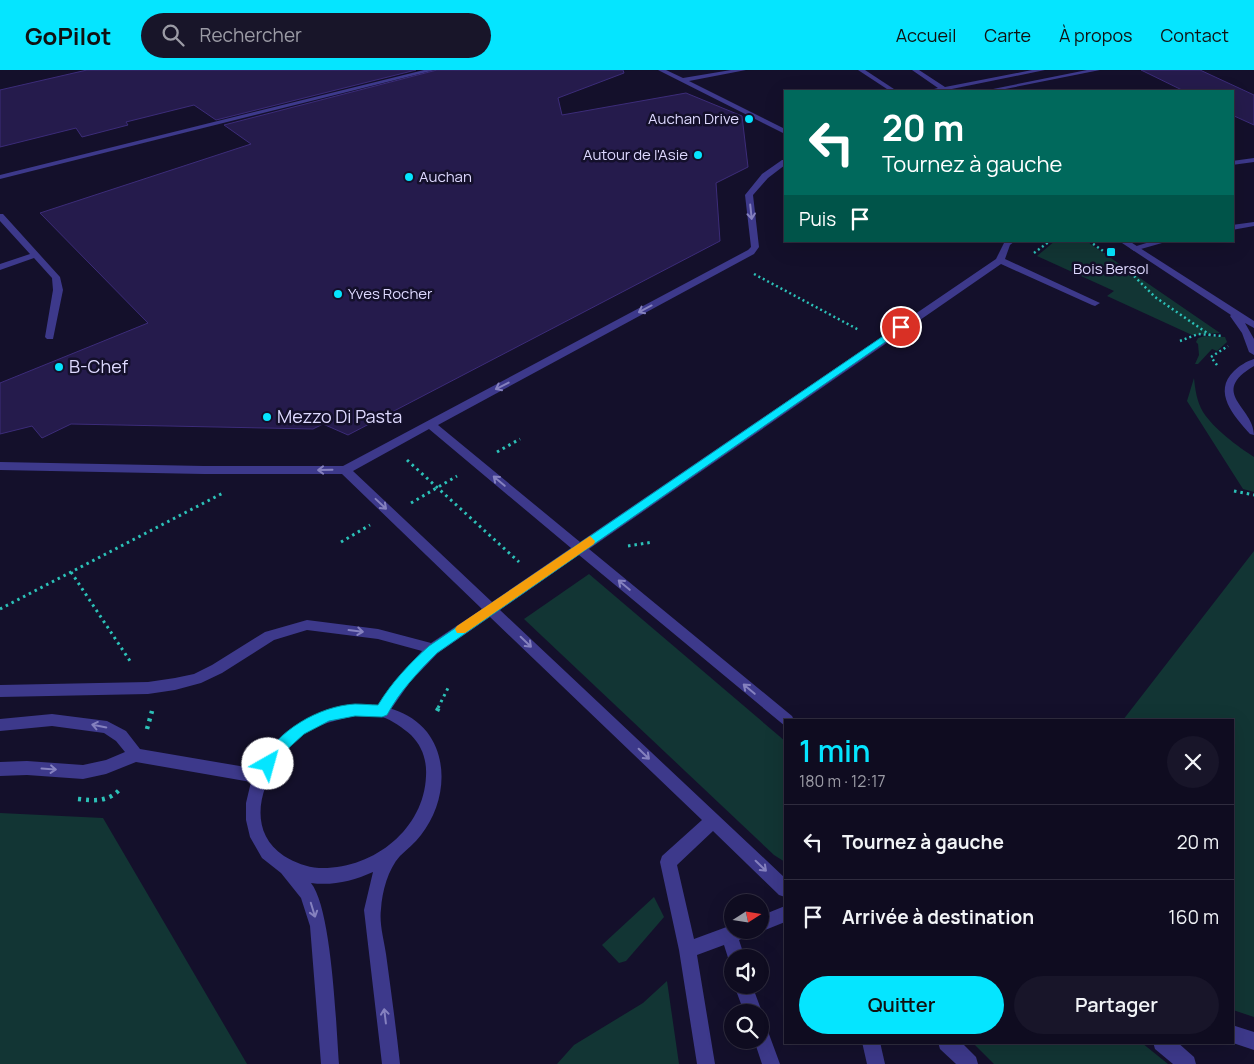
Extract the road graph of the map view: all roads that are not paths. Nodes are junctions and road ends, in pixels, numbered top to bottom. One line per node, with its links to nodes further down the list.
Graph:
1 (432, 70): 17 (street)
2 (661, 70): 8 (street)
3 (743, 70): 8 (street)
4 (861, 70): 10 (street)
5 (915, 70): 9 (street)
6 (1042, 70): 9 (street)
7 (1097, 70): 12 (street)
8 (682, 80): 13 (street)
9 (944, 89): 11 (street)
10 (892, 90)
11 (936, 90)
12 (991, 90)
13 (784, 131)
14 (1254, 160): 16 (street)
15 (784, 163): 34 (street, one-way to 34)
16 (1234, 163)
17 (0, 178)
18 (0, 216): 25 (street)
19 (1254, 224): 20 (street)
20 (1234, 228)
21 (1006, 242): 26 (street)
22 (1125, 242): 24 (street)
23 (1161, 242): 24 (street)
24 (1134, 248): 29 (street)
25 (35, 255): 27 (street); 31 (street)
26 (1000, 260): 28 (street); 38 (street)
27 (0, 267)
28 (1095, 303)
29 (1230, 311): 30 (street); 32 (street)
30 (1254, 325)
31 (50, 337)
32 (1254, 352)
33 (1254, 362): 35 (street)
34 (430, 424): 37 (street); 38 (street, one-way to 34)
35 (1254, 431)
36 (0, 466): 37 (street, one-way to 36)
37 (345, 470): 39 (street, one-way to 39)
38 (580, 548): 39 (street); 43 (street, one-way to 38)
39 (491, 608): 40 (street); 48 (street, one-way to 48)
40 (433, 649): 41 (street, one-way to 40); 42 (street)
41 (0, 691)
42 (382, 711): 47 (street); 49 (street)
43 (786, 719)
44 (0, 725): 45 (street, one-way to 44)
45 (136, 754): 46 (street, one-way to 45); 47 (street)
46 (0, 768)
47 (260, 777): 50 (street)
48 (713, 820): 51 (street, one-way to 51); 55 (street)
49 (392, 853): 50 (street); 63 (street, one-way to 49)
50 (288, 869): 62 (street, one-way to 62)
51 (784, 888)
52 (784, 914): 53 (street)
53 (769, 920)
54 (724, 936): 55 (street)
55 (688, 950): 64 (street)
56 (1234, 1035): 57 (street)
57 (1254, 1041)
58 (871, 1044): 66 (street)
59 (949, 1044): 67 (street)
60 (1164, 1044): 68 (street)
61 (766, 1049): 65 (street)
62 (330, 1064)
63 (391, 1064)
64 (706, 1064)
65 (771, 1064)
66 (876, 1064)
67 (969, 1064)
68 (1187, 1064)

